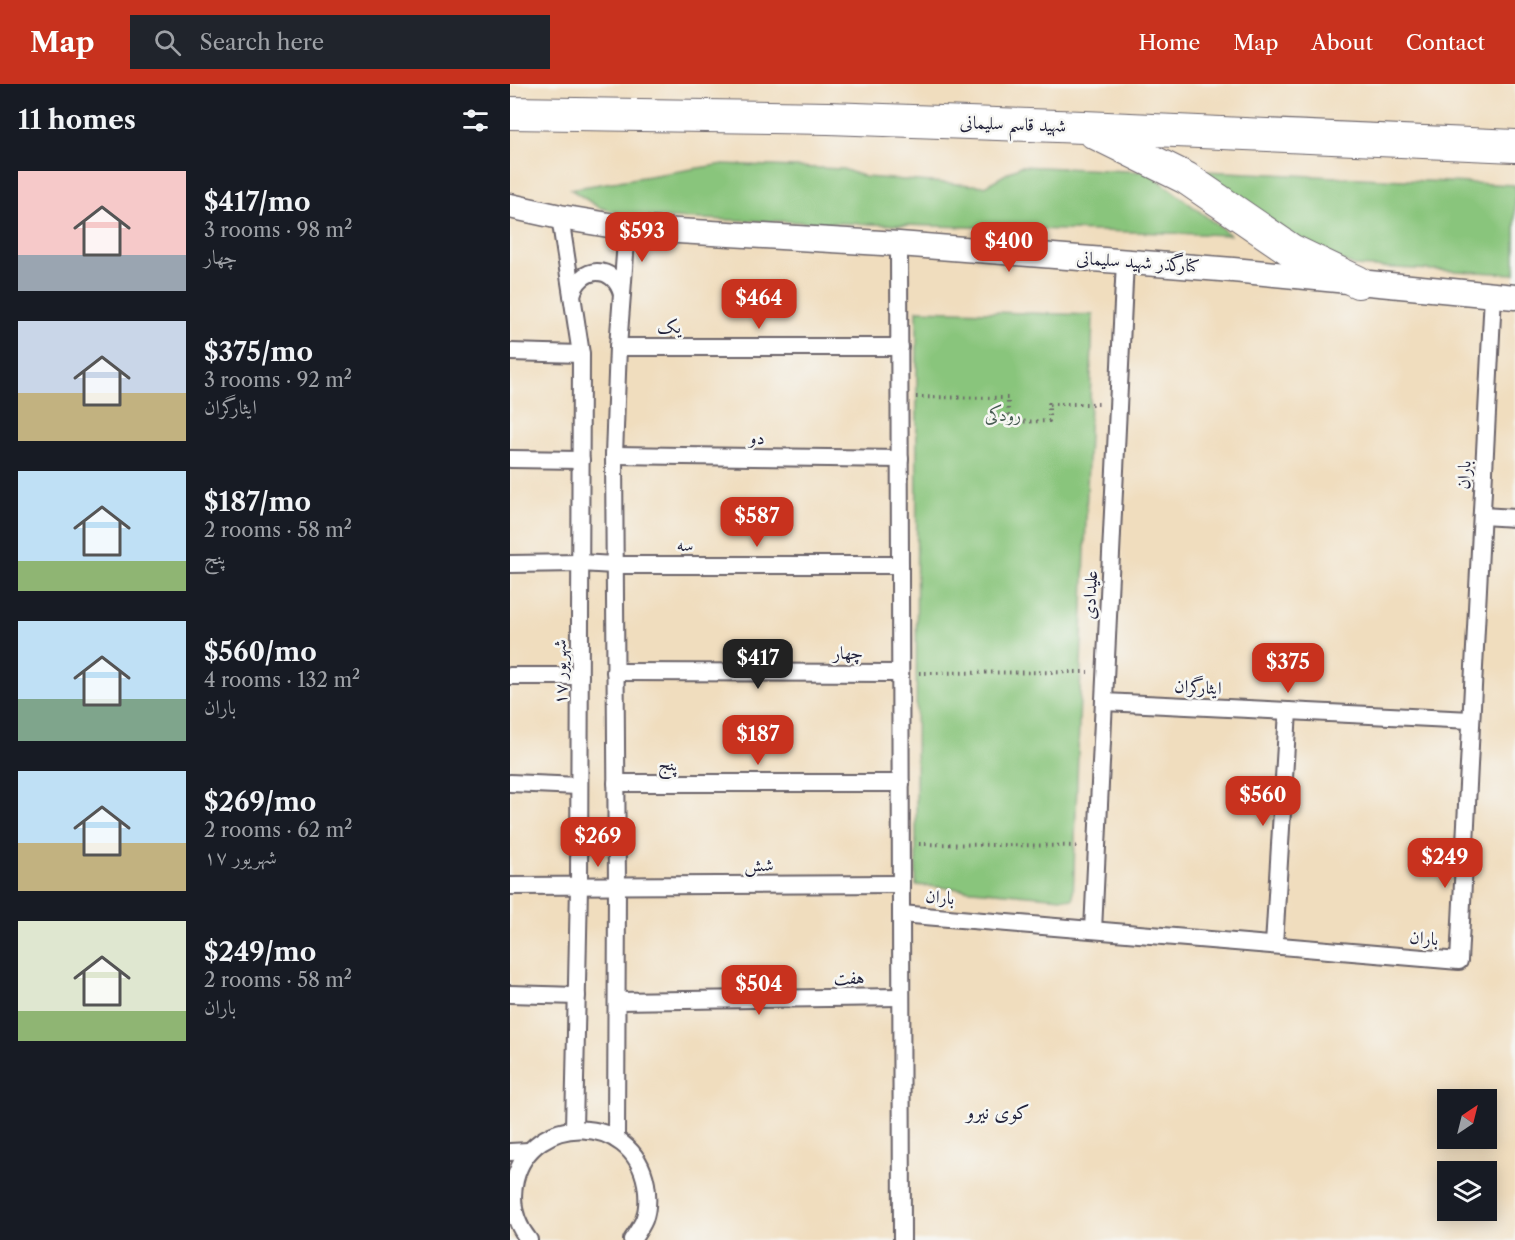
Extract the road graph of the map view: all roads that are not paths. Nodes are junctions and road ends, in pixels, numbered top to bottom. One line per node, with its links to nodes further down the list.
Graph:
1 (510, 113): 2 (highway, شهید قاسم سلیمانی)
2 (1084, 127): 3 (highway, شهید قاسم سلیمانی); 9 (highway)
3 (1515, 146)
4 (510, 206): 5 (main road, کنارگذر شهید سلیمانی)
5 (560, 217): 6 (main road, کنارگذر شهید سلیمانی); 11 (street, ۱۷ شهریور)
6 (627, 228): 7 (main road, کنارگذر شهید سلیمانی); 10 (street)
7 (899, 244): 8 (main road, کنارگذر شهید سلیمانی); 14 (street)
8 (1125, 261): 9 (main road, کنارگذر شهید سلیمانی); 31 (street, علیدادی)
9 (1359, 282): 12 (main road, کنارگذر شهید سلیمانی)
10 (622, 295): 11 (street); 13 (street)
11 (572, 296): 16 (street, ۱۷ شهریور)
12 (1504, 296): 21 (street, باران)
13 (618, 347): 14 (street, یک); 17 (street)
14 (900, 347): 19 (street)
15 (510, 352): 16 (street)
16 (581, 354): 20 (street, ۱۷ شهریور)
17 (614, 455): 19 (street, دو); 25 (street)
18 (510, 459): 20 (street)
19 (900, 459): 26 (street)
20 (581, 460): 23 (street, ۱۷ شهریور)
21 (1482, 516): 22 (street); 33 (street, باران)
22 (1515, 518)
23 (580, 563): 24 (street); 25 (street, سه); 30 (street, ۱۷ شهریور)
24 (510, 564)
25 (614, 565): 26 (street, سه); 27 (street)
26 (900, 565): 28 (street)
27 (615, 672): 28 (street, چهار); 35 (street)
28 (900, 673): 36 (street)
29 (510, 676): 30 (street)
30 (580, 676): 37 (street, ۱۷ شهریور)
31 (1104, 702): 32 (street, ایثارگران); 43 (street, علیدادی)
32 (1288, 711): 33 (street, ایثارگران); 44 (street)
33 (1471, 720): 44 (street, باران)
34 (510, 783): 37 (street)
35 (616, 783): 36 (street, پنج); 39 (street)
36 (901, 783): 38 (street)
37 (579, 786): 41 (street, ۱۷ شهریور)
38 (901, 884): 39 (street, شش); 42 (street)
39 (617, 885): 41 (street, شش); 48 (street)
40 (510, 886): 41 (street)
41 (579, 886): 46 (street, ۱۷ شهریور)
42 (901, 914): 43 (street, باران); 47 (street)
43 (1093, 930): 44 (street, باران)
44 (1274, 945)
45 (510, 994): 46 (street)
46 (577, 996): 49 (street, ۱۷ شهریور)
47 (901, 997): 48 (street, هفت); 55 (street)
48 (617, 1001): 50 (street)
49 (574, 1129): 50 (street); 51 (street)
50 (616, 1139): 54 (street)
51 (529, 1151): 52 (street); 53 (street)
52 (510, 1152)
53 (520, 1234)
54 (632, 1240)
55 (902, 1240)

